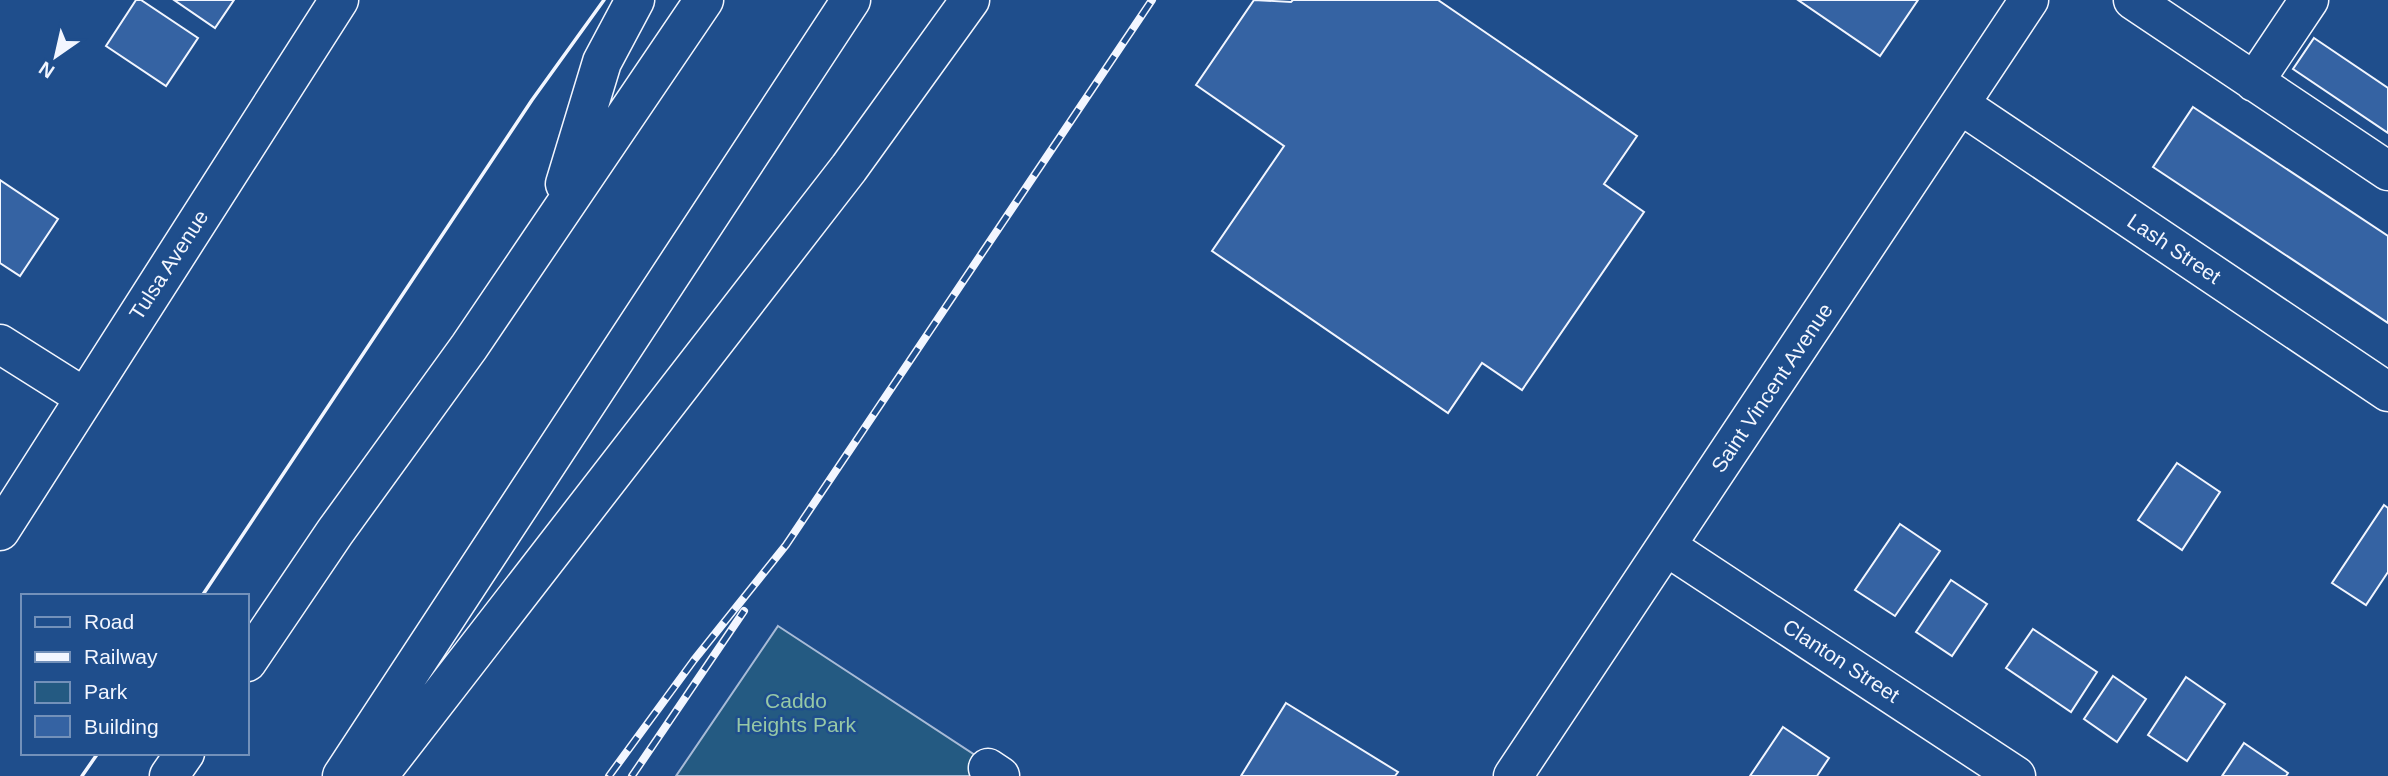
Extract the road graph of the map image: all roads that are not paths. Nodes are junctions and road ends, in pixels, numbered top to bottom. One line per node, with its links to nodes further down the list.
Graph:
1 (339, 0): 15 (main road, Tulsa Avenue)
2 (635, 0): 12 (main road)
3 (704, 0): 12 (main road)
4 (851, 0): 21 (main road)
5 (970, 0): 22 (main road)
6 (2029, 0): 10 (main road, Saint Vincent Avenue)
7 (2133, 0): 9 (main road)
8 (2309, 0): 9 (main road)
9 (2254, 82): 11 (main road)
10 (1961, 105): 14 (main road, Lash Street); 17 (main road, Saint Vincent Avenue)
11 (2388, 171)
12 (555, 218): 18 (main road)
13 (0, 344): 15 (main road)
14 (2388, 392)
15 (84, 397): 16 (main road, Tulsa Avenue)
16 (0, 531)
17 (1666, 546): 23 (main road, Saint Vincent Avenue); 24 (main road, Clanton Street)
18 (248, 661)
19 (184, 755): 20 (main road)
20 (169, 776)
21 (342, 776)
22 (379, 776)
23 (1513, 776)
24 (2016, 776)

